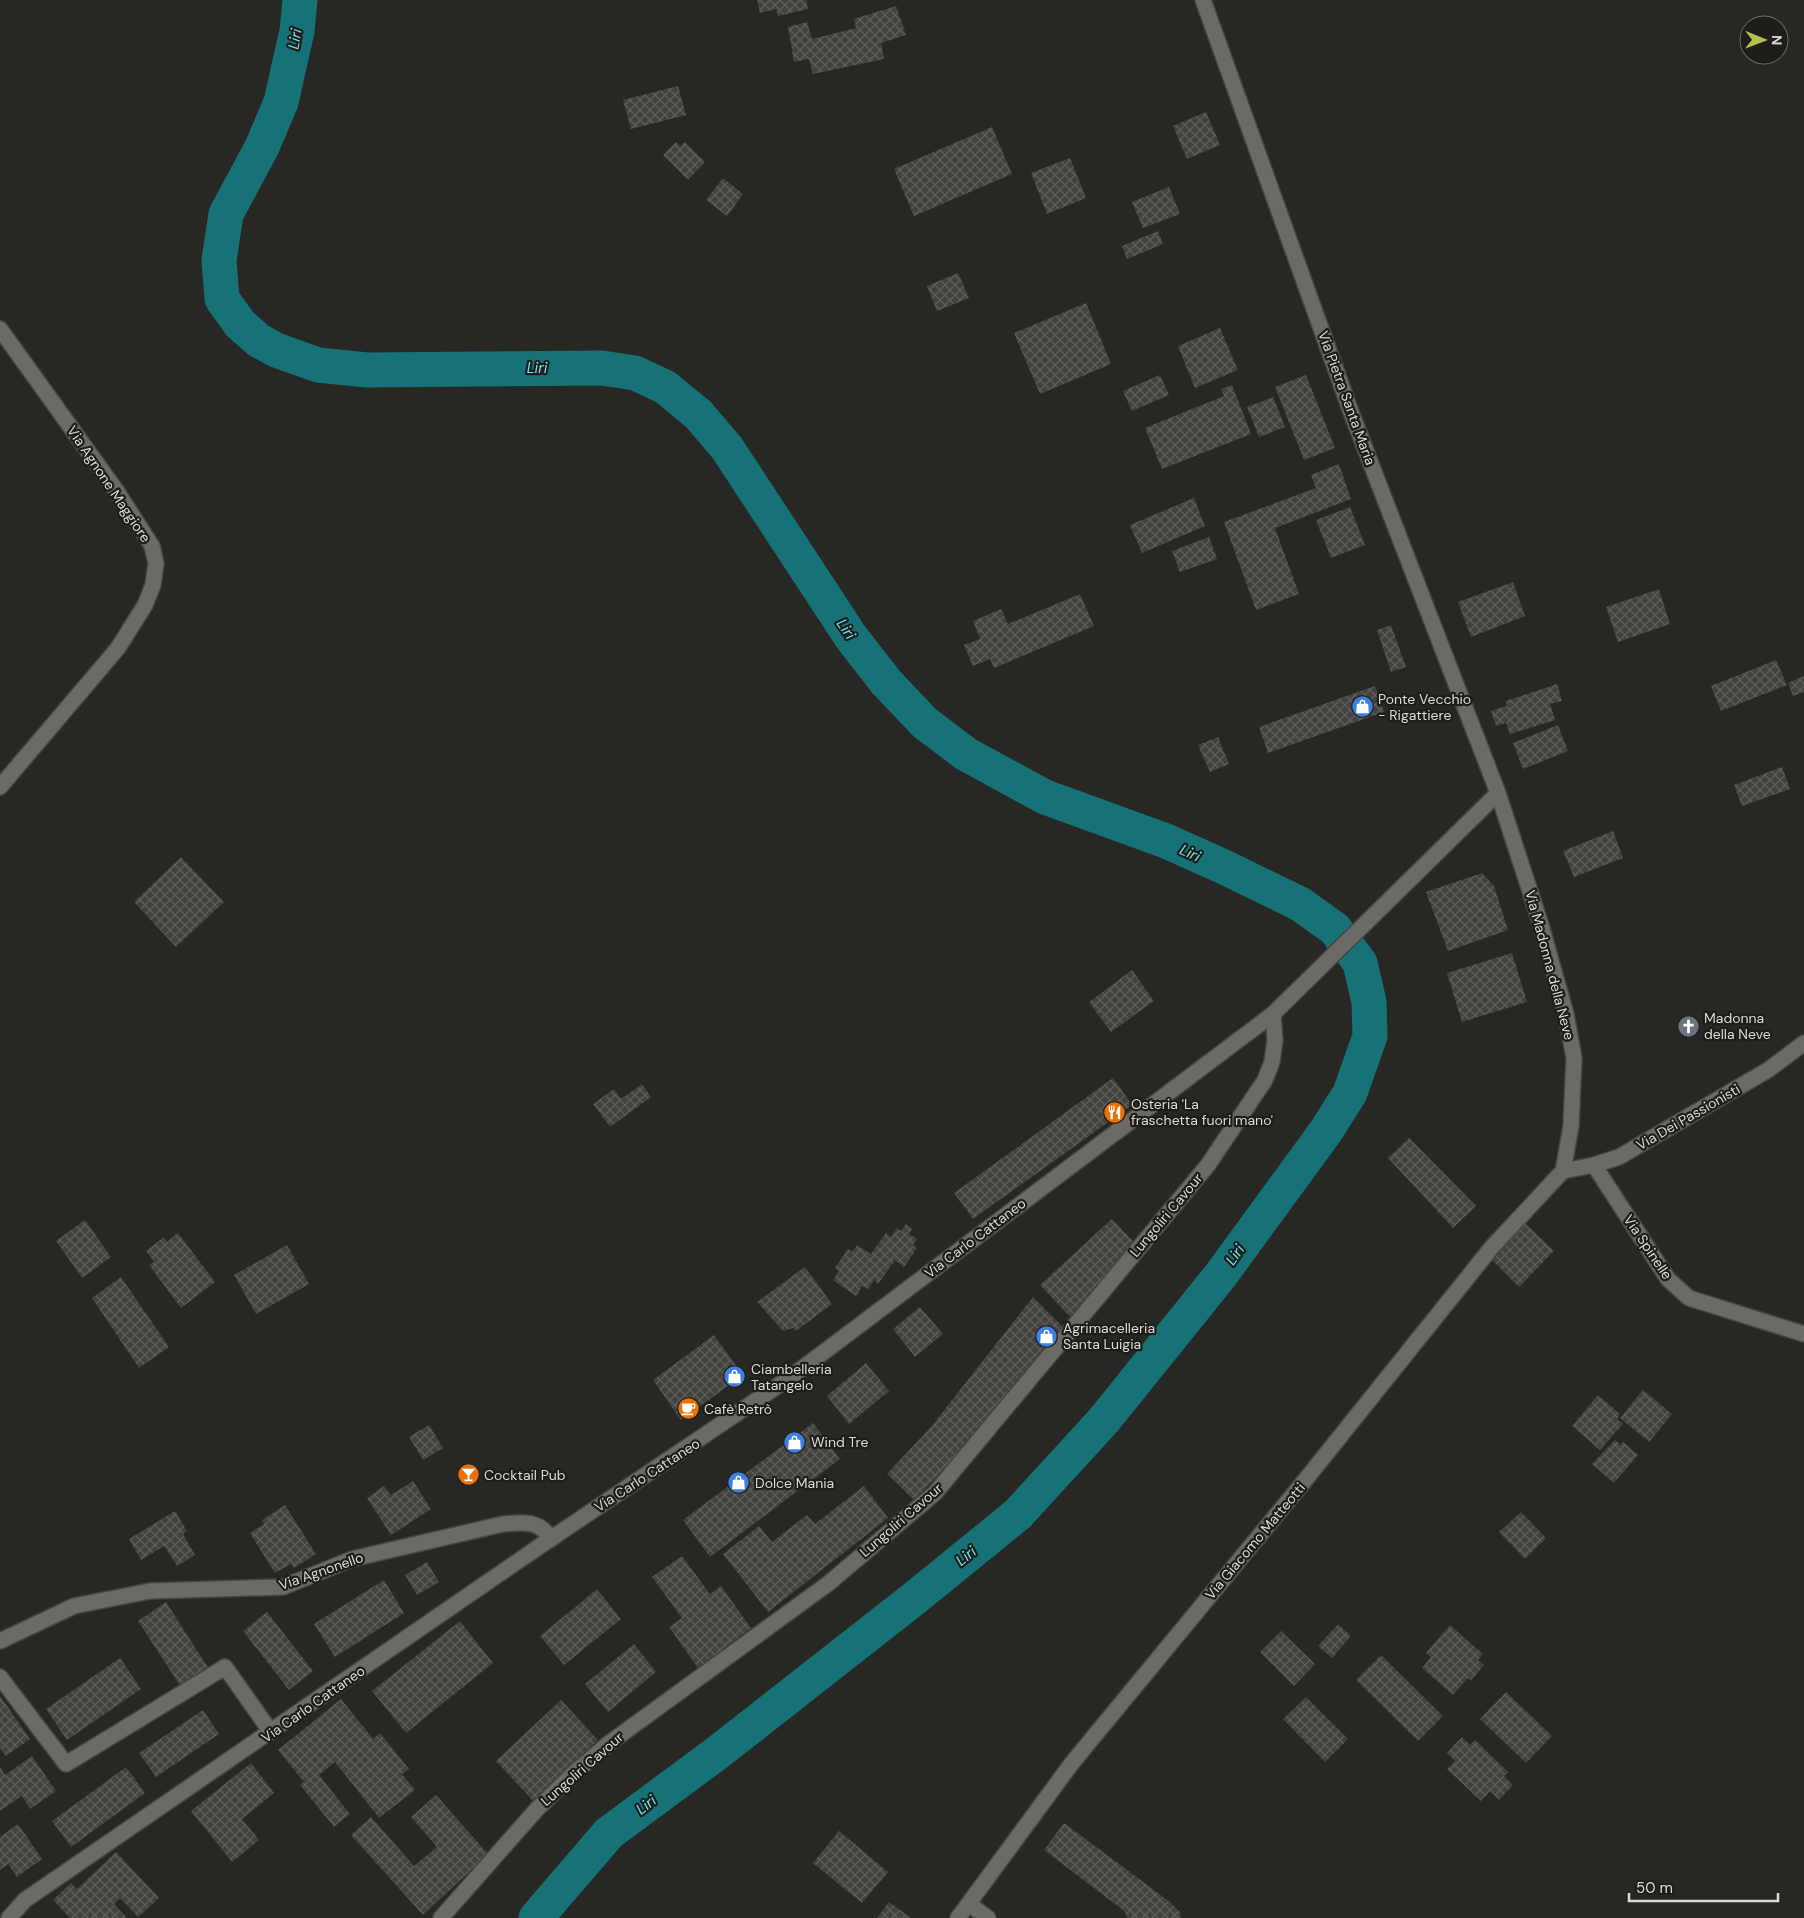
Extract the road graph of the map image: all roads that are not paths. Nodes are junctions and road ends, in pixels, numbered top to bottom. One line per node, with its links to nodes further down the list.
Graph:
1 (1202, 0): 4 (street, Via Pietra Santa Maria)
2 (0, 329): 3 (street, Via Agnone Maggiore)
3 (0, 787)
4 (1498, 793): 5 (street, Via Carlo Cattaneo); 8 (street, Via Madonna della Neve)
5 (1273, 1014): 10 (street, Via Carlo Cattaneo); 16 (street, Lungoliri Cavour)
6 (1804, 1043): 7 (street, Via Dei Passionisti)
7 (1594, 1165): 8 (street, Via Dei Passionisti); 9 (street, Via Spinelle)
8 (1563, 1171): 14 (street, Via Giacomo Matteotti)
9 (1804, 1334)
10 (551, 1539): 11 (street, Via Agnonello); 13 (street, Via Carlo Cattaneo)
11 (0, 1641)
12 (0, 1677): 13 (street)
13 (271, 1732): 15 (street, Via Carlo Cattaneo)
14 (969, 1904): 17 (street, Via Giacomo Matteotti); 18 (street)
15 (8, 1918)
16 (441, 1918)
17 (958, 1918)
18 (988, 1918)

